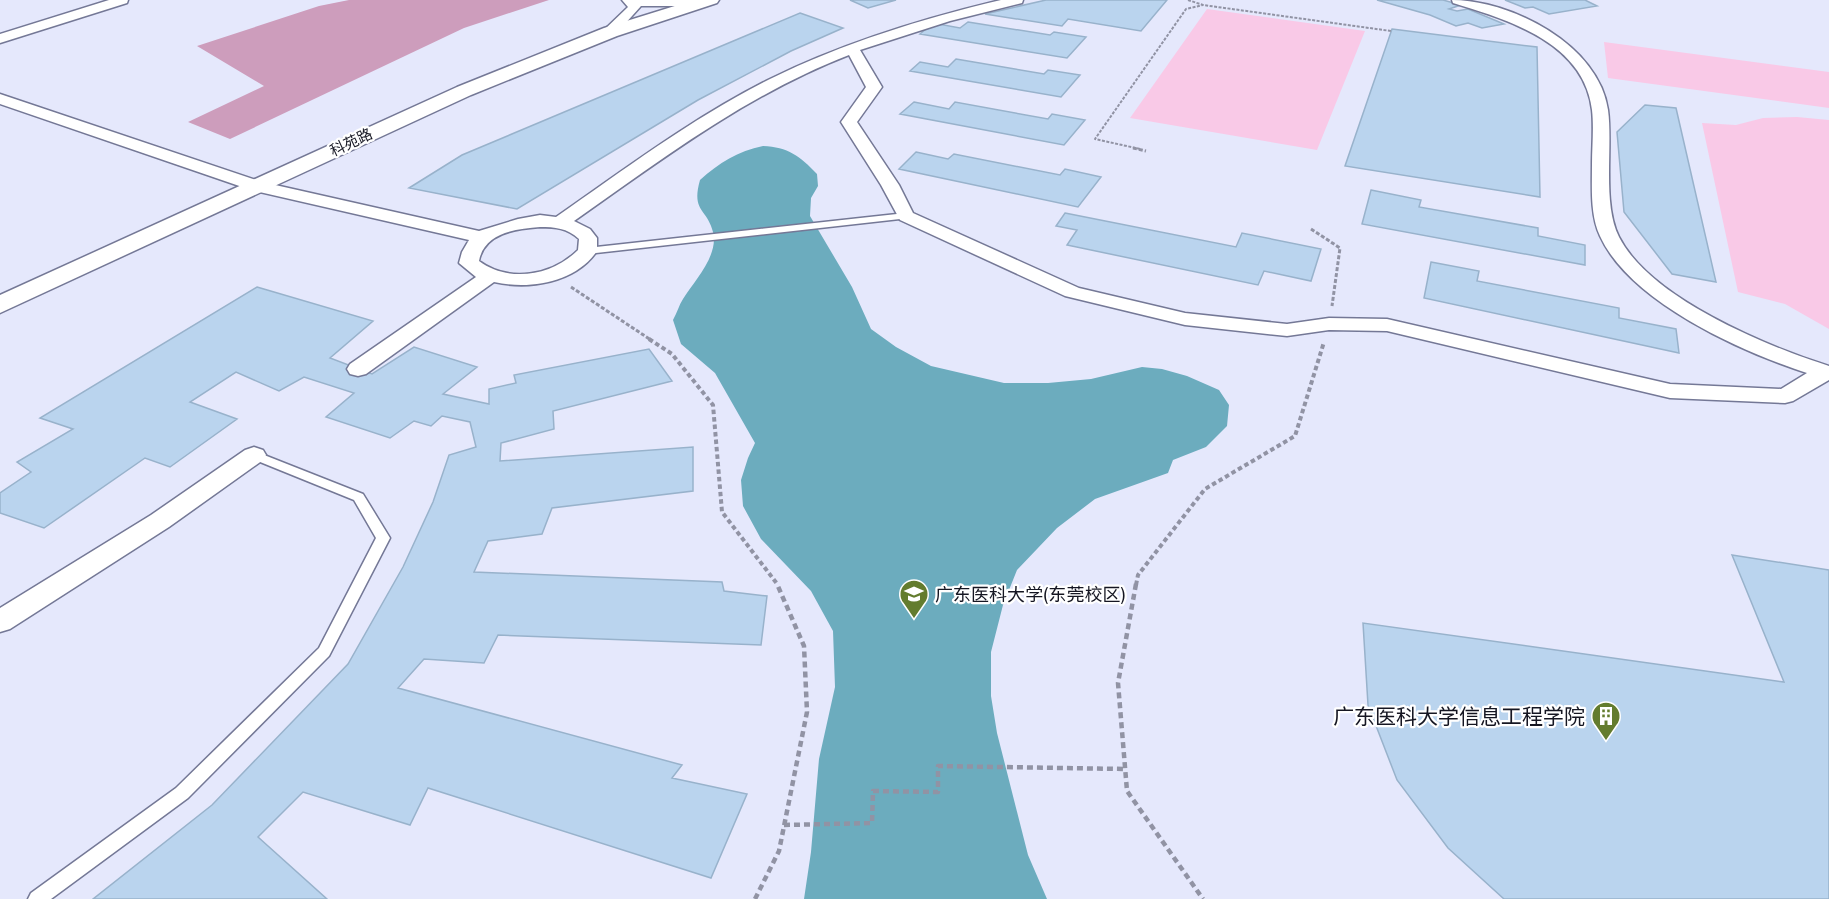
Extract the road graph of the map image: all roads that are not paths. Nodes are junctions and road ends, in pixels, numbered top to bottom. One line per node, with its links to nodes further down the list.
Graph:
1 (122, 0): 7 (street)
2 (629, 0): 5 (street); 6 (street)
3 (1017, 0): 8 (street)
4 (1458, 0): 18 (street)
5 (706, 1): 6 (street, 科苑路)
6 (609, 33): 10 (street, 科苑路)
7 (0, 39)
8 (852, 48): 11 (street); 12 (street)
9 (0, 99): 10 (street)
10 (257, 186): 13 (street); 16 (street, 科苑路)
11 (906, 216): 14 (lane); 18 (street)
12 (560, 222): 13 (street); 14 (street)
13 (483, 238): 15 (street)
14 (587, 251): 15 (street)
15 (490, 276): 17 (street)
16 (0, 305)
17 (358, 369)
18 (1827, 373)
19 (254, 455): 20 (street); 21 (lane)
20 (0, 622)
21 (37, 899)

